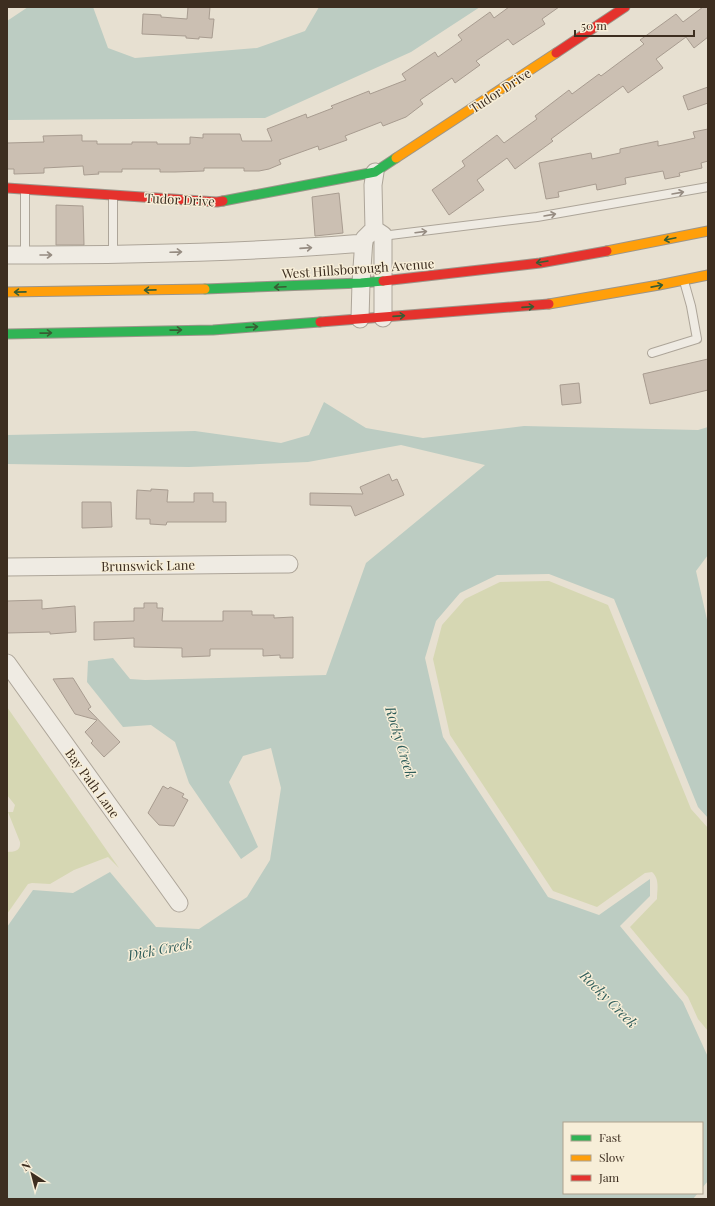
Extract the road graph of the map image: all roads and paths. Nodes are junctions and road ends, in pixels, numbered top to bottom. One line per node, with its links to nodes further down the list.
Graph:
1 (625, 7): 2 (main road, Tudor Drive)
2 (375, 172): 6 (main road, Tudor Drive); 8 (street)
3 (708, 187): 8 (lane, one-way to 3)
4 (7, 188): 5 (main road, Tudor Drive)
5 (25, 189): 6 (main road, Tudor Drive); 10 (lane)
6 (113, 195): 11 (lane)
7 (708, 231): 14 (main road, West Hillsborough Avenue, one-way to 14)
8 (374, 236): 11 (street, one-way to 8); 14 (street); 15 (street)
9 (7, 255): 10 (street)
10 (25, 255): 11 (street, one-way to 11)
11 (113, 255)
12 (708, 275): 13 (main road)
13 (684, 280): 17 (main road, one-way to 13); 20 (lane)
14 (384, 281): 15 (main road, West Hillsborough Avenue); 17 (street)
15 (361, 283): 16 (main road, West Hillsborough Avenue, one-way to 16); 18 (street)
16 (7, 292)
17 (383, 318): 18 (main road)
18 (360, 319): 19 (main road, one-way to 18)
19 (7, 334)
20 (652, 353)
21 (289, 564): 22 (street, Brunswick Lane)
22 (7, 567)
23 (7, 663): 24 (street, Bay Path Lane)
24 (180, 903)

